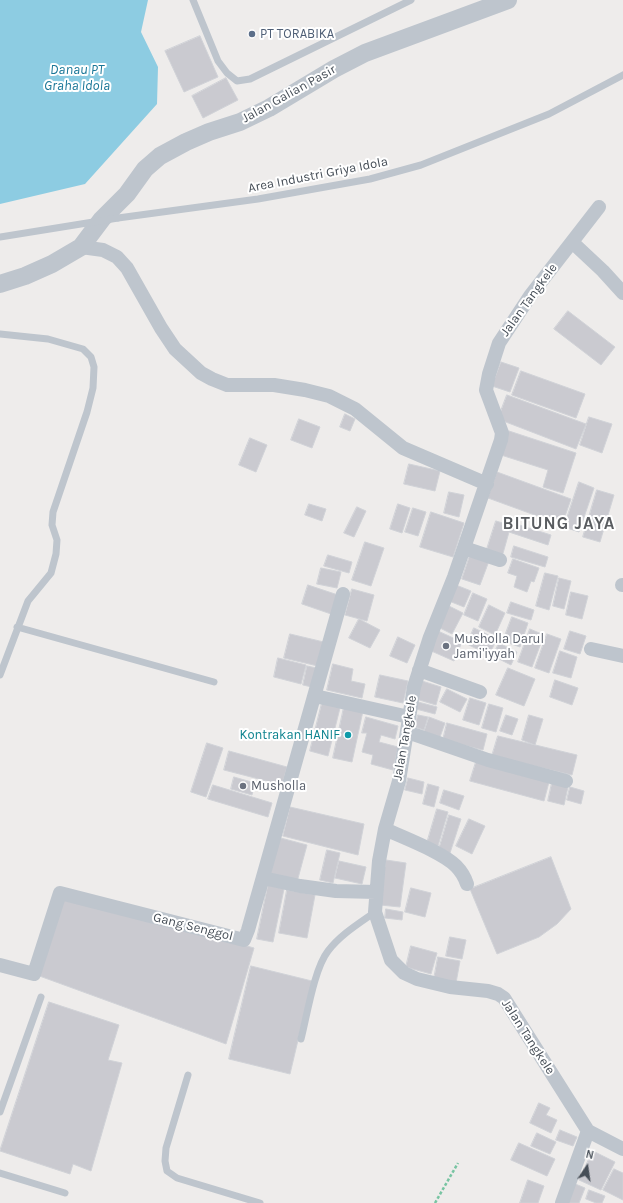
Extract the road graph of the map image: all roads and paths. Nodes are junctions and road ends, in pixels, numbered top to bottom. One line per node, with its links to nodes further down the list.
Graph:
1 (193, 0): 2 (lane)
2 (411, 0)
3 (508, 0): 8 (street, Jalan Galian Pasir)
4 (623, 75): 6 (lane, Area Industri Griya Idola, bridge)
5 (599, 207): 7 (street, Jalan Tangkele)
6 (0, 237)
7 (572, 242): 10 (street); 12 (street, Jalan Tangkele)
8 (81, 247): 9 (street); 12 (street)
9 (0, 284)
10 (623, 293)
11 (0, 334): 16 (lane)
12 (487, 484): 13 (street, Jalan Tangkele)
13 (464, 548): 14 (street); 19 (street, Jalan Tangkele)
14 (500, 560)
15 (343, 594): 23 (street, Gang Senggol)
16 (18, 627): 20 (lane); 21 (lane)
17 (591, 649): 18 (street)
18 (623, 656)
19 (419, 670): 22 (street); 24 (street, Jalan Tangkele)
20 (0, 675)
21 (214, 682)
22 (480, 692)
23 (316, 696): 24 (street); 28 (street, Gang Senggol)
24 (409, 717): 25 (street, Jalan Tangkele)
25 (407, 732): 26 (street); 27 (street, Jalan Tangkele)
26 (566, 781)
27 (385, 829): 29 (street); 30 (street, Jalan Tangkele)
28 (263, 878): 30 (street); 32 (street, Gang Senggol)
29 (467, 884)
30 (376, 892): 31 (street, Jalan Tangkele)
31 (375, 912): 34 (lane); 37 (street, Jalan Tangkele)
32 (0, 965)
33 (41, 997): 36 (lane)
34 (301, 1039)
35 (188, 1075): 42 (lane)
36 (0, 1112)
37 (588, 1131): 38 (street); 44 (street)
38 (623, 1149)
39 (458, 1163): 43 (path)
40 (0, 1173): 41 (lane)
41 (66, 1193)
42 (260, 1203)
43 (436, 1203)
44 (562, 1203)

